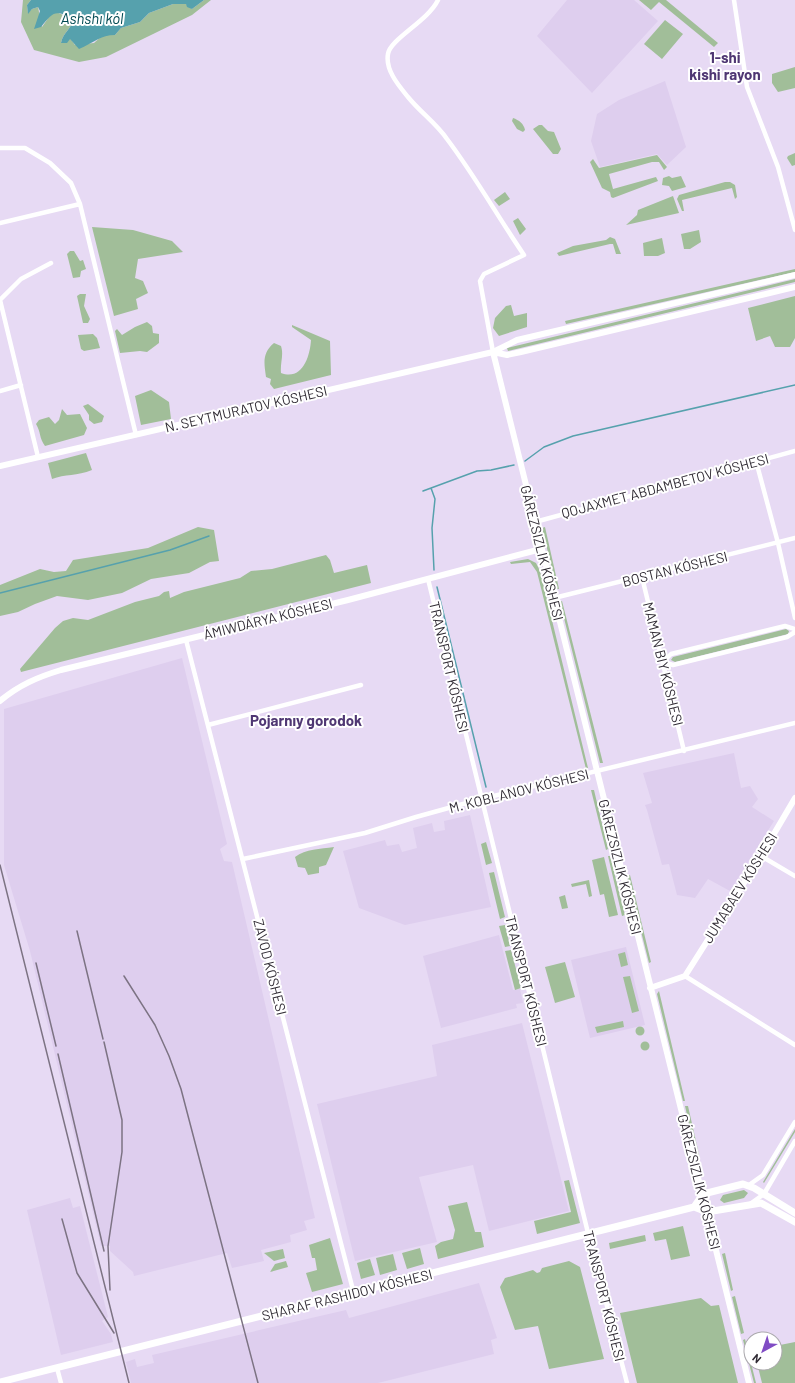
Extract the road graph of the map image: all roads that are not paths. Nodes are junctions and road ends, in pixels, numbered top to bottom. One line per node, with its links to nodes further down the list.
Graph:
1 (438, 0): 10 (street)
2 (734, 0): 6 (street)
3 (0, 148): 4 (street)
4 (80, 204): 5 (street); 13 (street)
5 (0, 223)
6 (795, 230)
7 (52, 264): 11 (street)
8 (795, 275): 10 (street)
9 (795, 287): 10 (street)
10 (492, 352): 13 (street, N. SEYTMURATOV KÓSHESI); 18 (street, GÁREZSIZLIK KÓSHESI)
11 (21, 385): 12 (street); 15 (street)
12 (0, 391)
13 (136, 435): 15 (street, N. SEYTMURATOV KÓSHESI)
14 (795, 451): 16 (street, QOJAXMET ABDAMBETOV KÓSHESI)
15 (38, 457): 17 (street, N. SEYTMURATOV KÓSHESI)
16 (756, 461): 18 (street, QOJAXMET ABDAMBETOV KÓSHESI); 20 (street)
17 (0, 466)
18 (535, 522): 21 (street, GÁREZSIZLIK KÓSHESI)
19 (795, 538): 20 (street, BOSTAN KÓSHESI)
20 (778, 543): 22 (street, BOSTAN KÓSHESI); 25 (street)
21 (542, 549): 23 (street, ÁMIWDÁRYA KÓSHESI); 24 (street, GÁREZSIZLIK KÓSHESI)
22 (642, 577): 24 (street, BOSTAN KÓSHESI); 28 (street, MAMAN BIY KÓSHESI)
23 (428, 579): 27 (street, ÁMIWDÁRYA KÓSHESI); 36 (street, TRANSPORT KÓSHESI)
24 (554, 598): 34 (street, GÁREZSIZLIK KÓSHESI)
25 (795, 618)
26 (795, 630): 28 (street); 28 (street)
27 (186, 640): 30 (street, ÁMIWDÁRYA KÓSHESI); 32 (street, ZAVOD KÓSHESI)
28 (663, 662): 33 (street, MAMAN BIY KÓSHESI)
29 (361, 685): 32 (street)
30 (0, 701)
31 (795, 724): 33 (street, M. KOBLANOV KÓSHESI)
32 (208, 725): 38 (street, ZAVOD KÓSHESI)
33 (684, 751): 34 (street, M. KOBLANOV KÓSHESI)
34 (597, 772): 36 (street, M. KOBLANOV KÓSHESI); 41 (street, GÁREZSIZLIK KÓSHESI)
35 (795, 798): 37 (street, JUMABAEV KÓSHESI)
36 (481, 799): 38 (street, M. KOBLANOV KÓSHESI); 54 (street, TRANSPORT KÓSHESI)
37 (761, 856): 39 (street); 40 (street, JUMABAEV KÓSHESI)
38 (243, 859): 55 (street, ZAVOD KÓSHESI)
39 (795, 876)
40 (685, 976): 41 (street); 42 (street)
41 (650, 988): 46 (street, GÁREZSIZLIK KÓSHESI)
42 (795, 1045)
43 (795, 1122): 45 (street)
44 (795, 1141): 47 (street)
45 (749, 1185): 46 (main road); 47 (main road)
46 (702, 1194): 50 (main road); 51 (street, GÁREZSIZLIK KÓSHESI)
47 (764, 1194): 48 (main road); 49 (street)
48 (770, 1202): 49 (main road); 52 (main road); 53 (main road)
49 (750, 1204): 51 (main road)
50 (694, 1207): 51 (main road); 54 (main road, SHARAF RASHIDOV KÓSHESI)
51 (707, 1212): 60 (street, GÁREZSIZLIK KÓSHESI)
52 (795, 1213)
53 (795, 1222)
54 (588, 1233): 55 (main road, SHARAF RASHIDOV KÓSHESI); 59 (street, TRANSPORT KÓSHESI)
55 (354, 1294): 56 (main road, SHARAF RASHIDOV KÓSHESI)
56 (57, 1368): 57 (main road, SHARAF RASHIDOV KÓSHESI); 58 (street)
57 (0, 1382)
58 (60, 1383)
59 (627, 1383)
60 (749, 1383)

